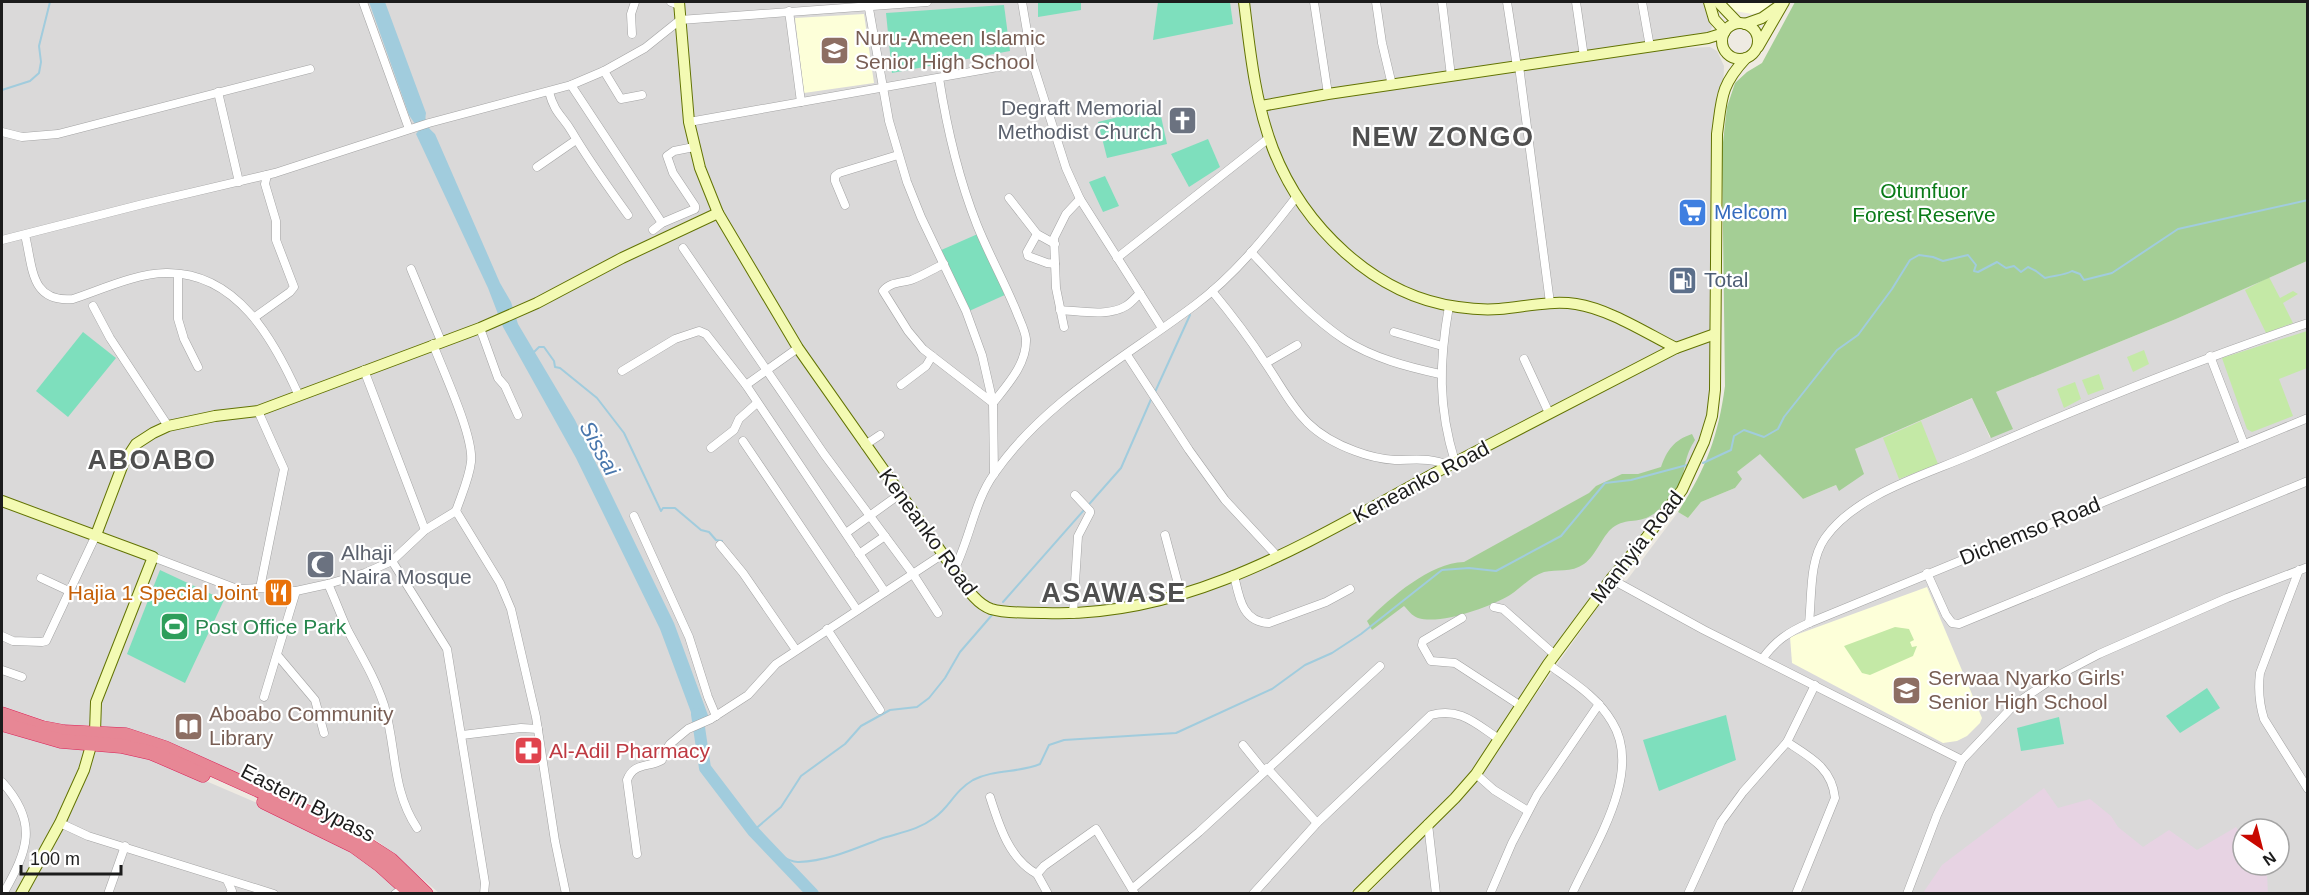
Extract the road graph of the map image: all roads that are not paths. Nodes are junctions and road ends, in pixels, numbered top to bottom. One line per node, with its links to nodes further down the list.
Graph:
1 (363, 2): 42 (street)
2 (635, 2): 20 (street)
3 (927, 2): 16 (street)
4 (1022, 2): 25 (street)
5 (1244, 2): 40 (street)
6 (1314, 2): 37 (street)
7 (1376, 2): 32 (street)
8 (1442, 2): 29 (street)
9 (1507, 2): 26 (street)
10 (1576, 2): 24 (street)
11 (1642, 2): 22 (street)
12 (1709, 2): 21 (street)
13 (1718, 2): 19 (street)
14 (1784, 2): 19 (street); 23 (street, Manhyia Road)
15 (676, 3): 18 (street, Keneanko Road)
16 (868, 4): 17 (street); 34 (street)
17 (789, 11): 18 (street); 39 (street)
18 (680, 20): 28 (street); 41 (street, Keneanko Road)
19 (1742, 23): 21 (street); 23 (street)
20 (632, 34)
21 (1725, 40): 22 (street); 23 (street); 31 (street)
22 (1650, 47): 24 (street)
23 (1750, 55): 31 (street, Manhyia Road)
24 (1584, 57): 26 (street)
25 (1032, 61): 30 (street); 53 (street)
26 (1518, 66): 29 (street); 73 (street)
27 (310, 69): 35 (street)
28 (604, 71): 33 (street); 38 (street)
29 (1451, 76): 32 (street)
30 (939, 78): 34 (street); 103 (street)
31 (1728, 79): 83 (street, Manhyia Road)
32 (1392, 85): 37 (street)
33 (571, 86): 36 (street); 58 (street)
34 (883, 87): 39 (street); 47 (street)
35 (218, 92): 43 (street); 50 (street)
36 (549, 92): 42 (street); 45 (street)
37 (1328, 94): 40 (street)
38 (642, 95)
39 (801, 102): 41 (street)
40 (1261, 106): 44 (street)
41 (688, 122): 46 (street, Keneanko Road)
42 (411, 128): 49 (street)
43 (2, 132)
44 (1269, 138): 51 (street); 66 (street)
45 (576, 140): 48 (street); 56 (street)
46 (694, 147): 55 (street); 57 (street, Keneanko Road)
47 (898, 155): 54 (street); 67 (street)
48 (537, 167)
49 (267, 176): 50 (street); 77 (street)
50 (239, 182): 61 (street)
51 (1297, 195): 65 (street); 75 (street)
52 (1009, 198): 60 (street)
53 (1080, 199): 63 (street); 66 (street)
54 (845, 205)
55 (694, 209): 57 (street); 58 (street)
56 (628, 214)
57 (715, 214): 79 (street); 87 (street, Keneanko Road)
58 (662, 223): 59 (street)
59 (653, 230)
60 (1037, 234): 63 (street); 68 (street)
61 (25, 235): 62 (street); 70 (street)
62 (2, 240)
63 (1055, 244): 68 (street)
64 (682, 248): 97 (street)
65 (1251, 252): 71 (street); 98 (street)
66 (1117, 258): 72 (street)
67 (944, 264): 90 (street); 103 (street)
68 (1055, 264): 76 (street)
69 (411, 269): 84 (street)
70 (178, 274): 77 (street); 94 (street)
71 (1212, 291): 81 (street); 93 (street)
72 (1140, 293): 76 (street); 81 (street)
73 (1550, 303): 75 (street); 88 (street)
74 (93, 306): 108 (street)
75 (1449, 306): 86 (street)
76 (1060, 310): 80 (street)
77 (255, 317): 101 (street)
78 (2307, 323): 91 (street)
79 (480, 327): 84 (street); 106 (street)
80 (1064, 327)
81 (1162, 328): 89 (street)
82 (1394, 332): 86 (street)
83 (1715, 334): 88 (street, Keneanko Road); 140 (street, Manhyia Road)
84 (437, 342): 95 (street); 120 (street)
85 (1297, 345): 93 (street)
86 (1442, 346): 98 (street)
87 (798, 348): 97 (street); 112 (street, Keneanko Road)
88 (1676, 348): 105 (street, Keneanko Road)
89 (1127, 355): 115 (street); 132 (street)
90 (933, 356): 99 (street); 103 (street)
91 (2210, 356): 111 (street); 153 (street)
92 (1524, 359): 105 (street)
93 (1266, 363): 114 (street)
94 (198, 367)
95 (364, 370): 101 (street); 123 (street)
96 (622, 371): 100 (street)
97 (767, 372): 100 (street); 121 (street)
98 (1440, 374): 114 (street)
99 (902, 384)
100 (746, 385): 102 (street)
101 (299, 396): 104 (street)
102 (758, 402): 113 (street); 124 (street)
103 (993, 403): 115 (street)
104 (258, 411): 108 (street); 142 (street)
105 (1550, 413): 114 (street, Keneanko Road)
106 (518, 415)
107 (2307, 418): 111 (street, Dichemso Road)
108 (168, 426): 125 (street)
109 (880, 435): 112 (street)
110 (743, 441): 149 (street)
111 (2244, 444): 136 (street, Dichemso Road)
112 (866, 446): 117 (street, Keneanko Road)
113 (711, 448)
114 (1452, 464): 132 (street, Keneanko Road)
115 (994, 474): 135 (street)
116 (2307, 481): 136 (street)
117 (900, 494): 121 (street); 130 (street, Keneanko Road)
118 (1075, 495): 151 (street)
119 (2, 501): 125 (street)
120 (456, 511): 123 (street); 172 (street)
121 (870, 515): 124 (street); 127 (street)
122 (634, 516): 170 (street)
123 (425, 530): 133 (street)
124 (846, 533): 129 (street)
125 (96, 535): 131 (street); 145 (street)
126 (1165, 535): 147 (street)
127 (885, 536): 129 (street); 137 (street)
128 (720, 545): 156 (street)
129 (859, 554): 146 (street)
130 (944, 554): 135 (street, Keneanko Road); 137 (street)
131 (153, 557): 142 (street); 175 (street)
132 (1278, 557): 138 (street, Keneanko Road)
133 (392, 561): 141 (street); 174 (street)
134 (2303, 569): 179 (street); 183 (street)
135 (954, 570): 151 (street, Keneanko Road)
136 (1927, 573): 153 (street, Dichemso Road)
137 (913, 574): 146 (street); 150 (street)
138 (1234, 575): 143 (street); 147 (street, Keneanko Road)
139 (41, 578): 145 (street)
140 (1611, 579): 157 (street, Manhyia Road); 159 (street)
141 (328, 584): 144 (street); 189 (street)
142 (260, 588): 144 (street)
143 (1350, 589)
144 (296, 591): 158 (street)
145 (71, 592): 155 (street)
146 (885, 592): 149 (street)
147 (1181, 595): 151 (street, Keneanko Road)
148 (1494, 607): 157 (street)
149 (857, 610): 154 (street)
150 (938, 613)
151 (1073, 614)
152 (1462, 618): 167 (street)
153 (1809, 623): 159 (street, Dichemso Road)
154 (827, 629): 156 (street); 168 (street)
155 (2, 636)
156 (796, 650): 170 (street)
157 (1555, 655): 160 (street, Manhyia Road)
158 (278, 656): 165 (street); 173 (street)
159 (1763, 658): 164 (street)
160 (1548, 664): 166 (street); 167 (street, Manhyia Road)
161 (1380, 666): 180 (street)
162 (2, 670): 163 (street)
163 (22, 677)
164 (1815, 685): 177 (street); 179 (street)
165 (264, 697)
166 (1599, 704): 185 (street); 209 (street)
167 (1521, 706): 176 (street, Manhyia Road)
168 (879, 710)
169 (2, 714): 175 (highway, Eastern Bypass)
170 (714, 717): 191 (street)
171 (2, 724): 175 (highway, Eastern Bypass)
172 (538, 729): 174 (street); 203 (street)
173 (324, 733)
174 (462, 735): 202 (street)
175 (94, 738): 186 (street); 194 (highway, Eastern Bypass); 201 (highway, Eastern Bypass)
176 (1499, 739): 181 (street, Manhyia Road); 187 (street)
177 (1787, 742): 210 (street); 211 (street)
178 (1244, 745): 180 (street)
179 (1962, 760): 212 (street)
180 (1265, 770): 187 (street); 195 (street)
181 (1476, 774): 185 (street); 188 (street, Manhyia Road)
182 (2, 782): 197 (street)
183 (2307, 789)
184 (990, 797): 192 (street)
185 (1528, 812): 208 (street)
186 (60, 823): 190 (street); 196 (street)
187 (1317, 823): 205 (street)
188 (1428, 824): 206 (street, Manhyia Road); 207 (street)
189 (417, 828)
190 (125, 846): 193 (street); 198 (street)
191 (637, 854)
192 (1037, 874): 195 (street); 204 (street)
193 (227, 880): 199 (street); 200 (street)
194 (404, 891)
195 (1134, 891)
196 (21, 893)
197 (3, 894)
198 (108, 894)
199 (230, 894)
200 (274, 894)
201 (426, 894)
202 (484, 894)
203 (566, 894)
204 (1048, 894)
205 (1253, 894)
206 (1358, 894)
207 (1436, 894)
208 (1490, 894)
209 (1572, 894)
210 (1688, 894)
211 (1796, 894)
212 (1907, 894)

